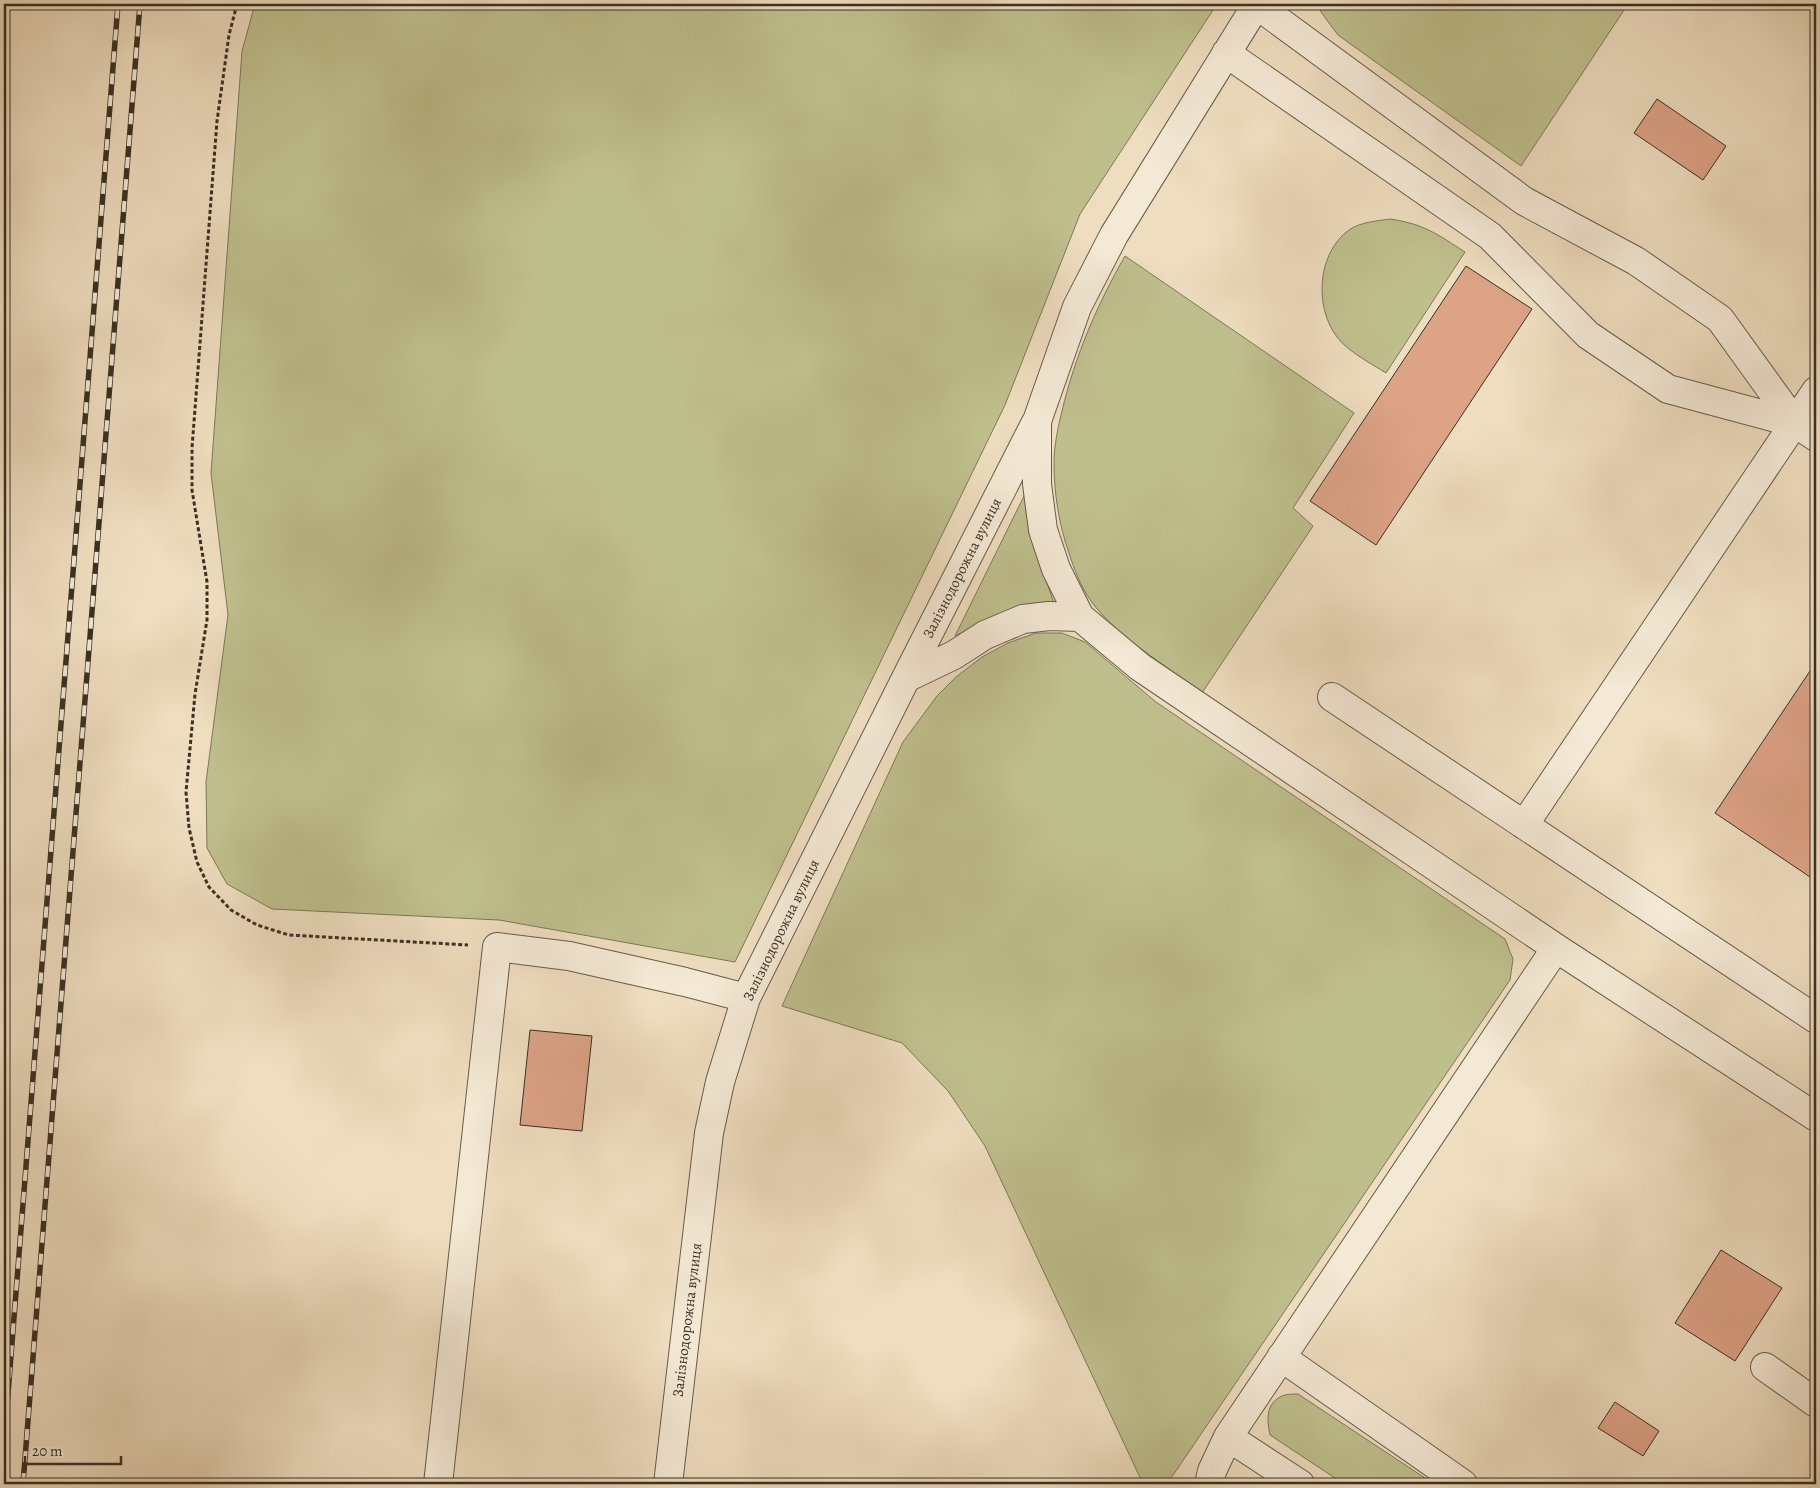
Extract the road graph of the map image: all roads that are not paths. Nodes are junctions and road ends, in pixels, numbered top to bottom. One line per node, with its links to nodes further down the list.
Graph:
1 (1257, 4): 2 (street); 5 (street)
2 (1226, 53): 4 (street); 5 (street)
3 (1816, 391): 5 (street)
4 (1037, 421): 6 (street); 7 (street, Залізнодорожна вулиця)
5 (1806, 430): 9 (street)
6 (1080, 617): 7 (street); 10 (street)
7 (906, 678): 11 (street, Залізнодорожна вулиця)
8 (1332, 697): 9 (street)
9 (1524, 825): 12 (street)
10 (1556, 948): 13 (street); 14 (street)
11 (746, 998): 18 (street); 19 (street, Залізнодорожна вулиця)
12 (1816, 1019)
13 (1816, 1117)
14 (1281, 1357): 17 (street); 22 (street)
15 (1765, 1366): 16 (street)
16 (1816, 1402)
17 (1228, 1437): 20 (street); 21 (street)
18 (438, 1484)
19 (668, 1484)
20 (1209, 1484)
21 (1300, 1484)
22 (1463, 1484)

